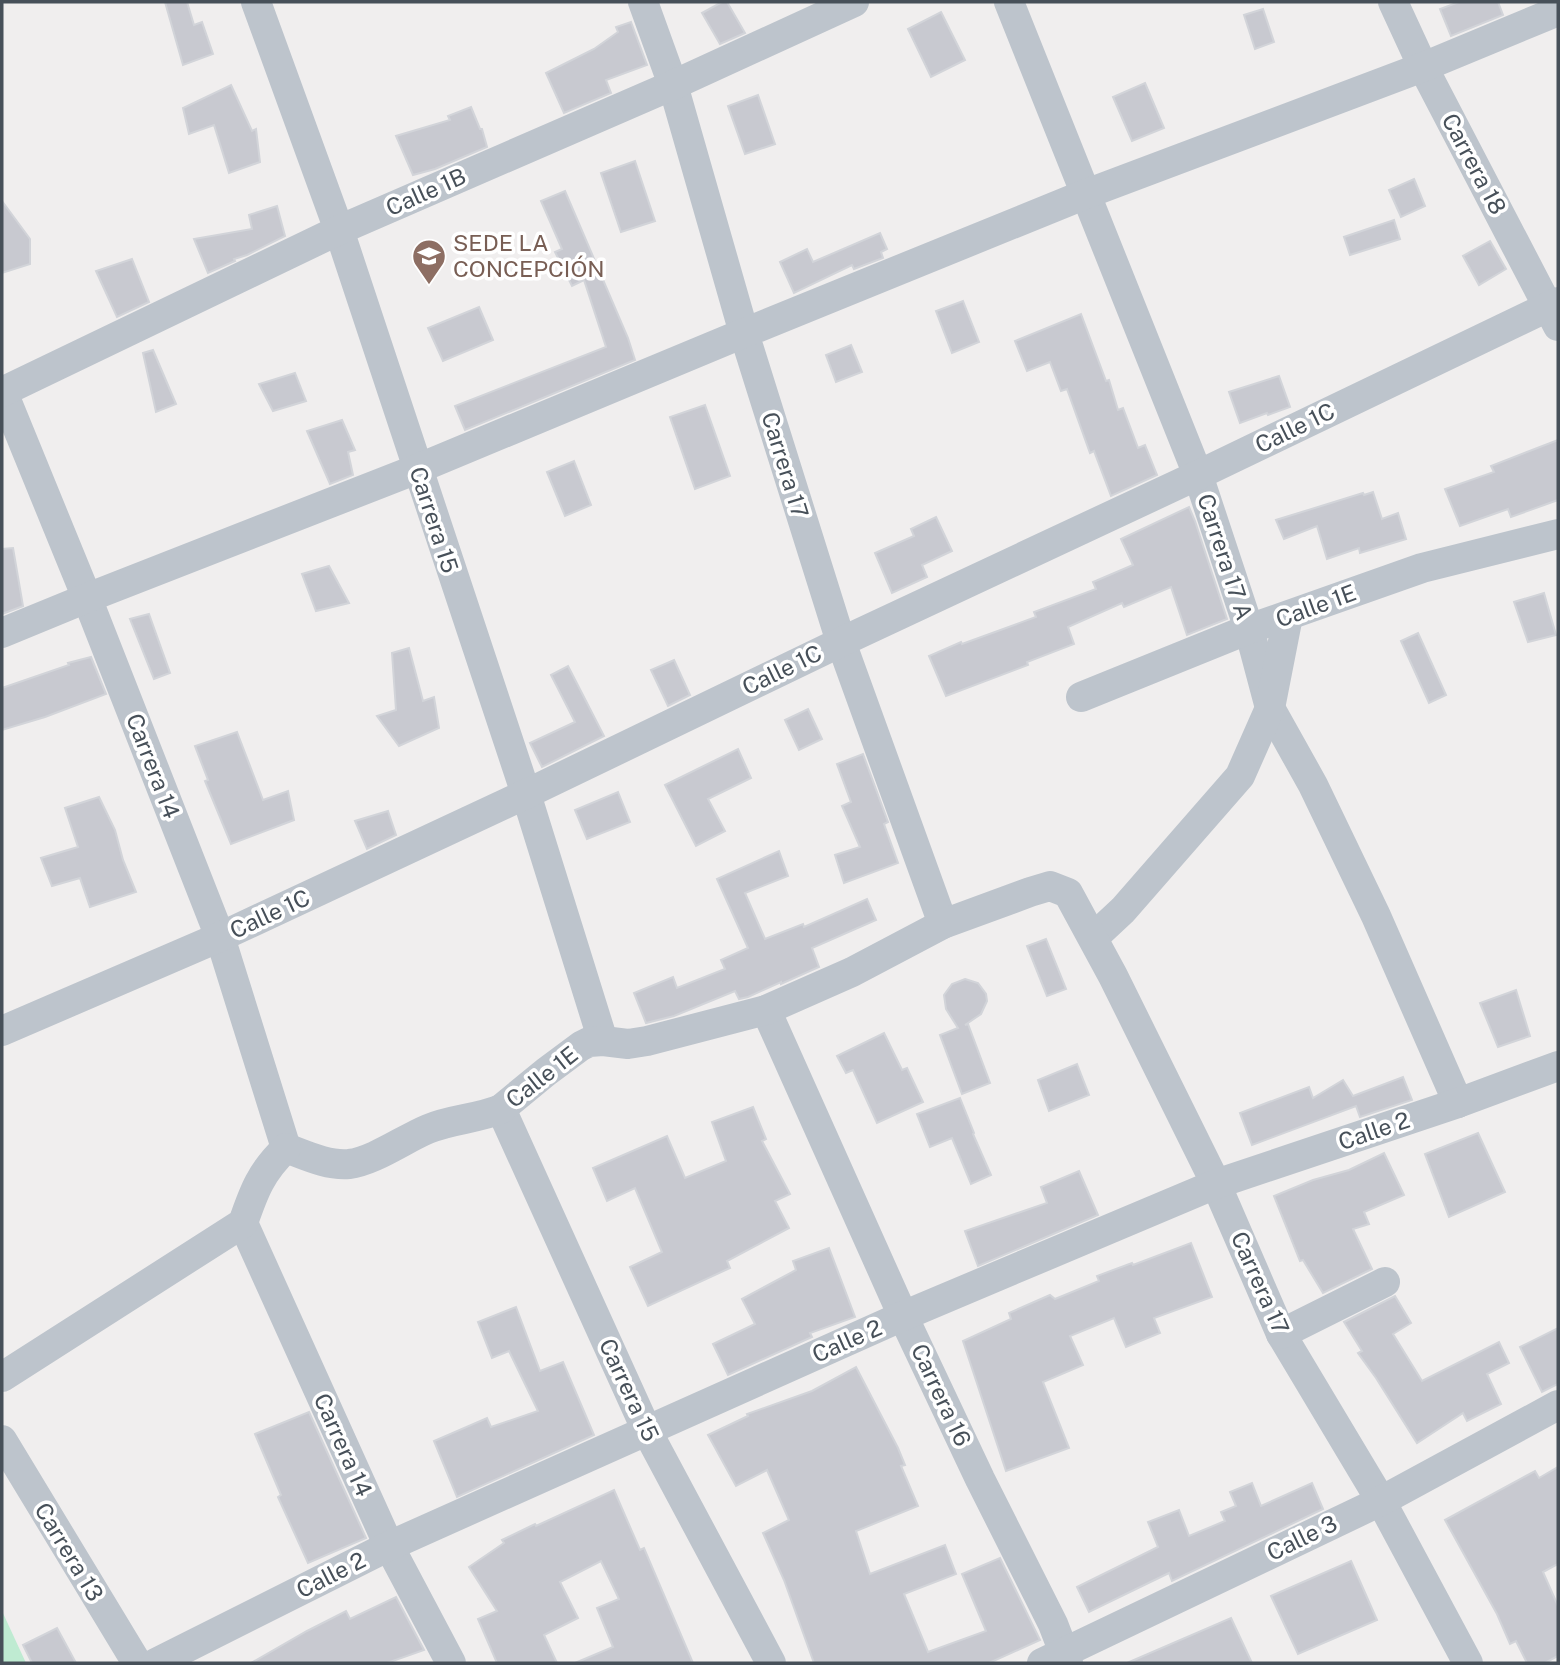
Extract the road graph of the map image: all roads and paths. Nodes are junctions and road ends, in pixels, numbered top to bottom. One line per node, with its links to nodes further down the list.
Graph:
1 (256, 2): 10 (street, Carrera 15)
2 (643, 2): 8 (street, Carrera 17)
3 (854, 2): 8 (street, Calle 1B)
4 (1009, 2): 9 (street, Carrera 17 A)
5 (1392, 2): 7 (street, Carrera 18)
6 (1558, 11): 7 (street)
7 (1423, 68): 9 (street); 11 (street, Carrera 18)
8 (673, 85): 10 (street, Calle 1B); 12 (street, Carrera 17)
9 (1086, 194): 12 (street); 15 (street, Carrera 17 A)
10 (339, 230): 13 (street, Calle 1B); 14 (street, Carrera 15)
11 (1555, 311): 15 (street, Calle 1C)
12 (744, 333): 14 (street); 21 (street, Carrera 17)
13 (2, 391): 17 (street, Carrera 14)
14 (417, 469): 17 (street); 24 (street, Carrera 15)
15 (1198, 475): 19 (street, Carrera 17 A); 21 (street, Calle 1C)
16 (1558, 534): 18 (street, Calle 1E)
17 (87, 598): 20 (street); 27 (street, Carrera 14)
18 (1288, 616): 19 (street, Calle 1E); 23 (street)
19 (1249, 629): 22 (street, Calle 1E); 23 (street, Carrera 17 A)
20 (2, 633)
21 (841, 642): 24 (street, Calle 1C); 26 (street, Carrera 17)
22 (1081, 697)
23 (1270, 708): 28 (street); 33 (street, Carrera 17 A)
24 (526, 794): 27 (street, Calle 1C); 31 (street, Carrera 15)
25 (1068, 893): 26 (street, Calle 1E); 28 (street, Carrera 17)
26 (943, 924): 29 (street, Calle 1E)
27 (220, 937): 30 (street, Calle 1C); 35 (street, Carrera 14)
28 (1093, 938): 36 (street, Carrera 17)
29 (766, 1010): 31 (street, Calle 1E); 39 (street, Carrera 16)
30 (2, 1031)
31 (603, 1041): 34 (street, Calle 1E)
32 (1558, 1066): 33 (street, Calle 2)
33 (1458, 1103): 36 (street, Calle 2)
34 (500, 1110): 35 (street, Calle 1E); 43 (street, Carrera 15)
35 (286, 1148): 37 (street)
36 (1216, 1184): 39 (street, Calle 2); 40 (street, Carrera 17)
37 (243, 1223): 41 (street); 46 (street, Carrera 14)
38 (1385, 1282): 40 (street)
39 (904, 1316): 43 (street, Calle 2); 47 (street, Carrera 16)
40 (1281, 1334): 45 (street, Carrera 17)
41 (2, 1377)
42 (1558, 1405): 45 (street, Calle 3)
43 (647, 1431): 46 (street, Calle 2); 51 (street, Carrera 15)
44 (2, 1440): 48 (street, Carrera 13)
45 (1381, 1501): 47 (street, Calle 3); 52 (street, Carrera 17)
46 (389, 1546): 49 (street, Calle 2); 50 (street, Carrera 14)
47 (1058, 1660)
48 (136, 1663)
49 (156, 1663)
50 (451, 1663)
51 (771, 1663)
52 (1468, 1663)

